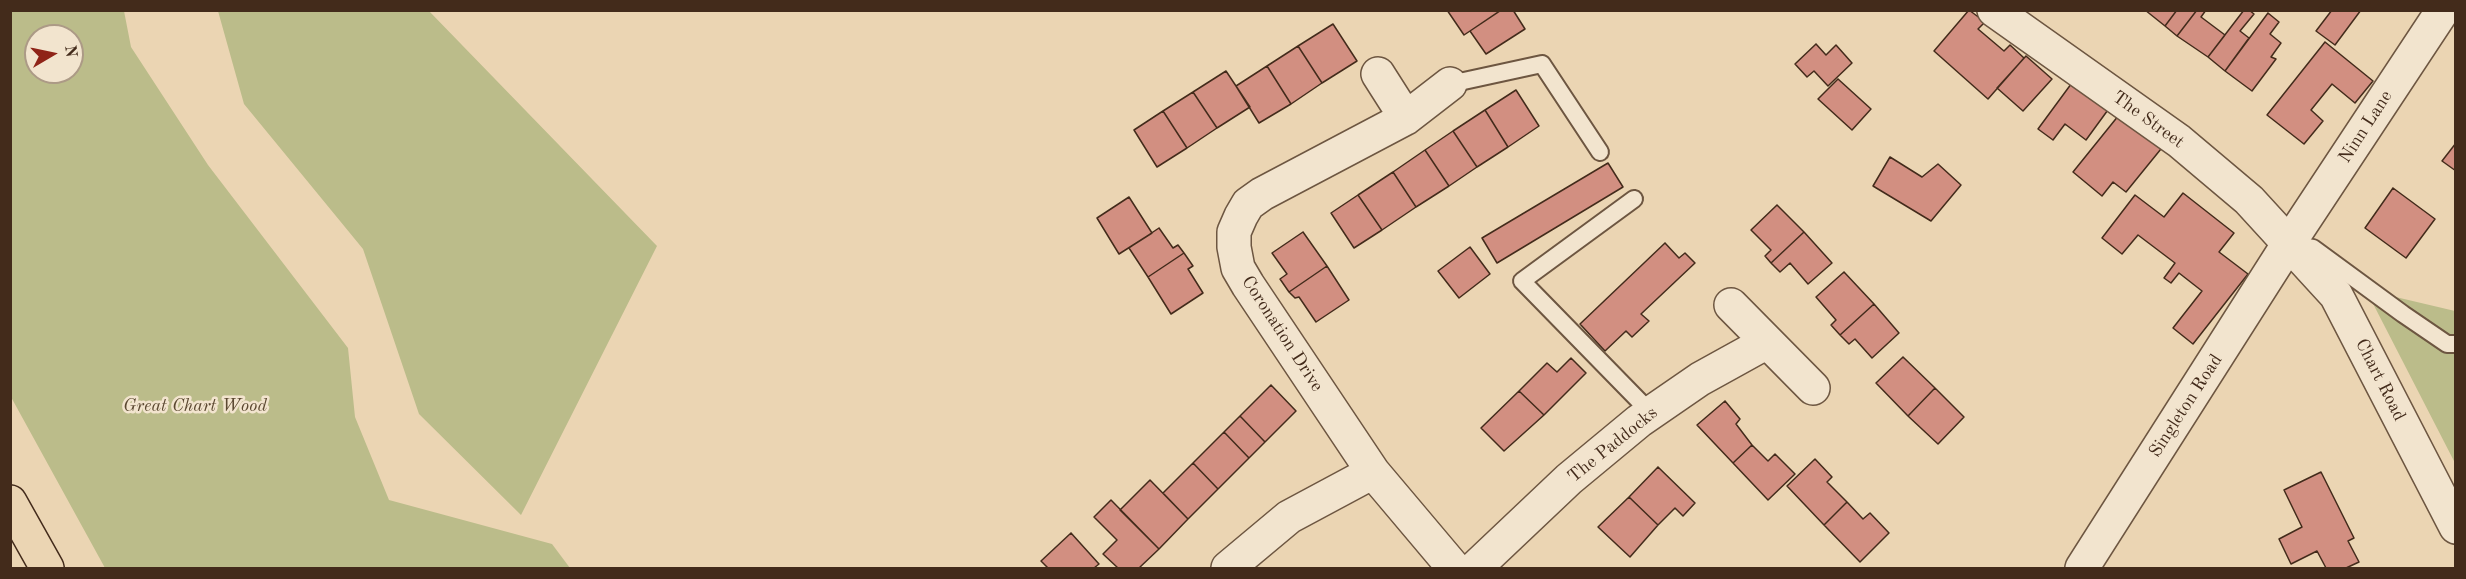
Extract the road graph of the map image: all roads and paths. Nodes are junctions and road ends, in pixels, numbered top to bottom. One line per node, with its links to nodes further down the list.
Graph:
1 (1994, 10): 8 (street, The Street)
2 (2443, 10): 8 (street, Ninn Lane)
3 (1378, 74): 5 (street)
4 (1450, 84): 5 (street, Coronation Drive); 6 (lane)
5 (1406, 118): 14 (street, Coronation Drive)
6 (1600, 152)
7 (1634, 199): 13 (lane)
8 (2289, 243): 11 (lane); 16 (street, Chart Road); 21 (street, Singleton Road)
9 (1731, 304): 10 (street)
10 (1767, 342): 12 (street); 13 (street, The Paddocks)
11 (2456, 344)
12 (1813, 388)
13 (1651, 413): 20 (street, The Paddocks)
14 (1373, 472): 18 (street); 19 (street, Coronation Drive)
15 (10, 502): 17 (main road)
16 (2456, 527)
17 (47, 568)
18 (1228, 568)
19 (1454, 568)
20 (1475, 568)
21 (2082, 568)

